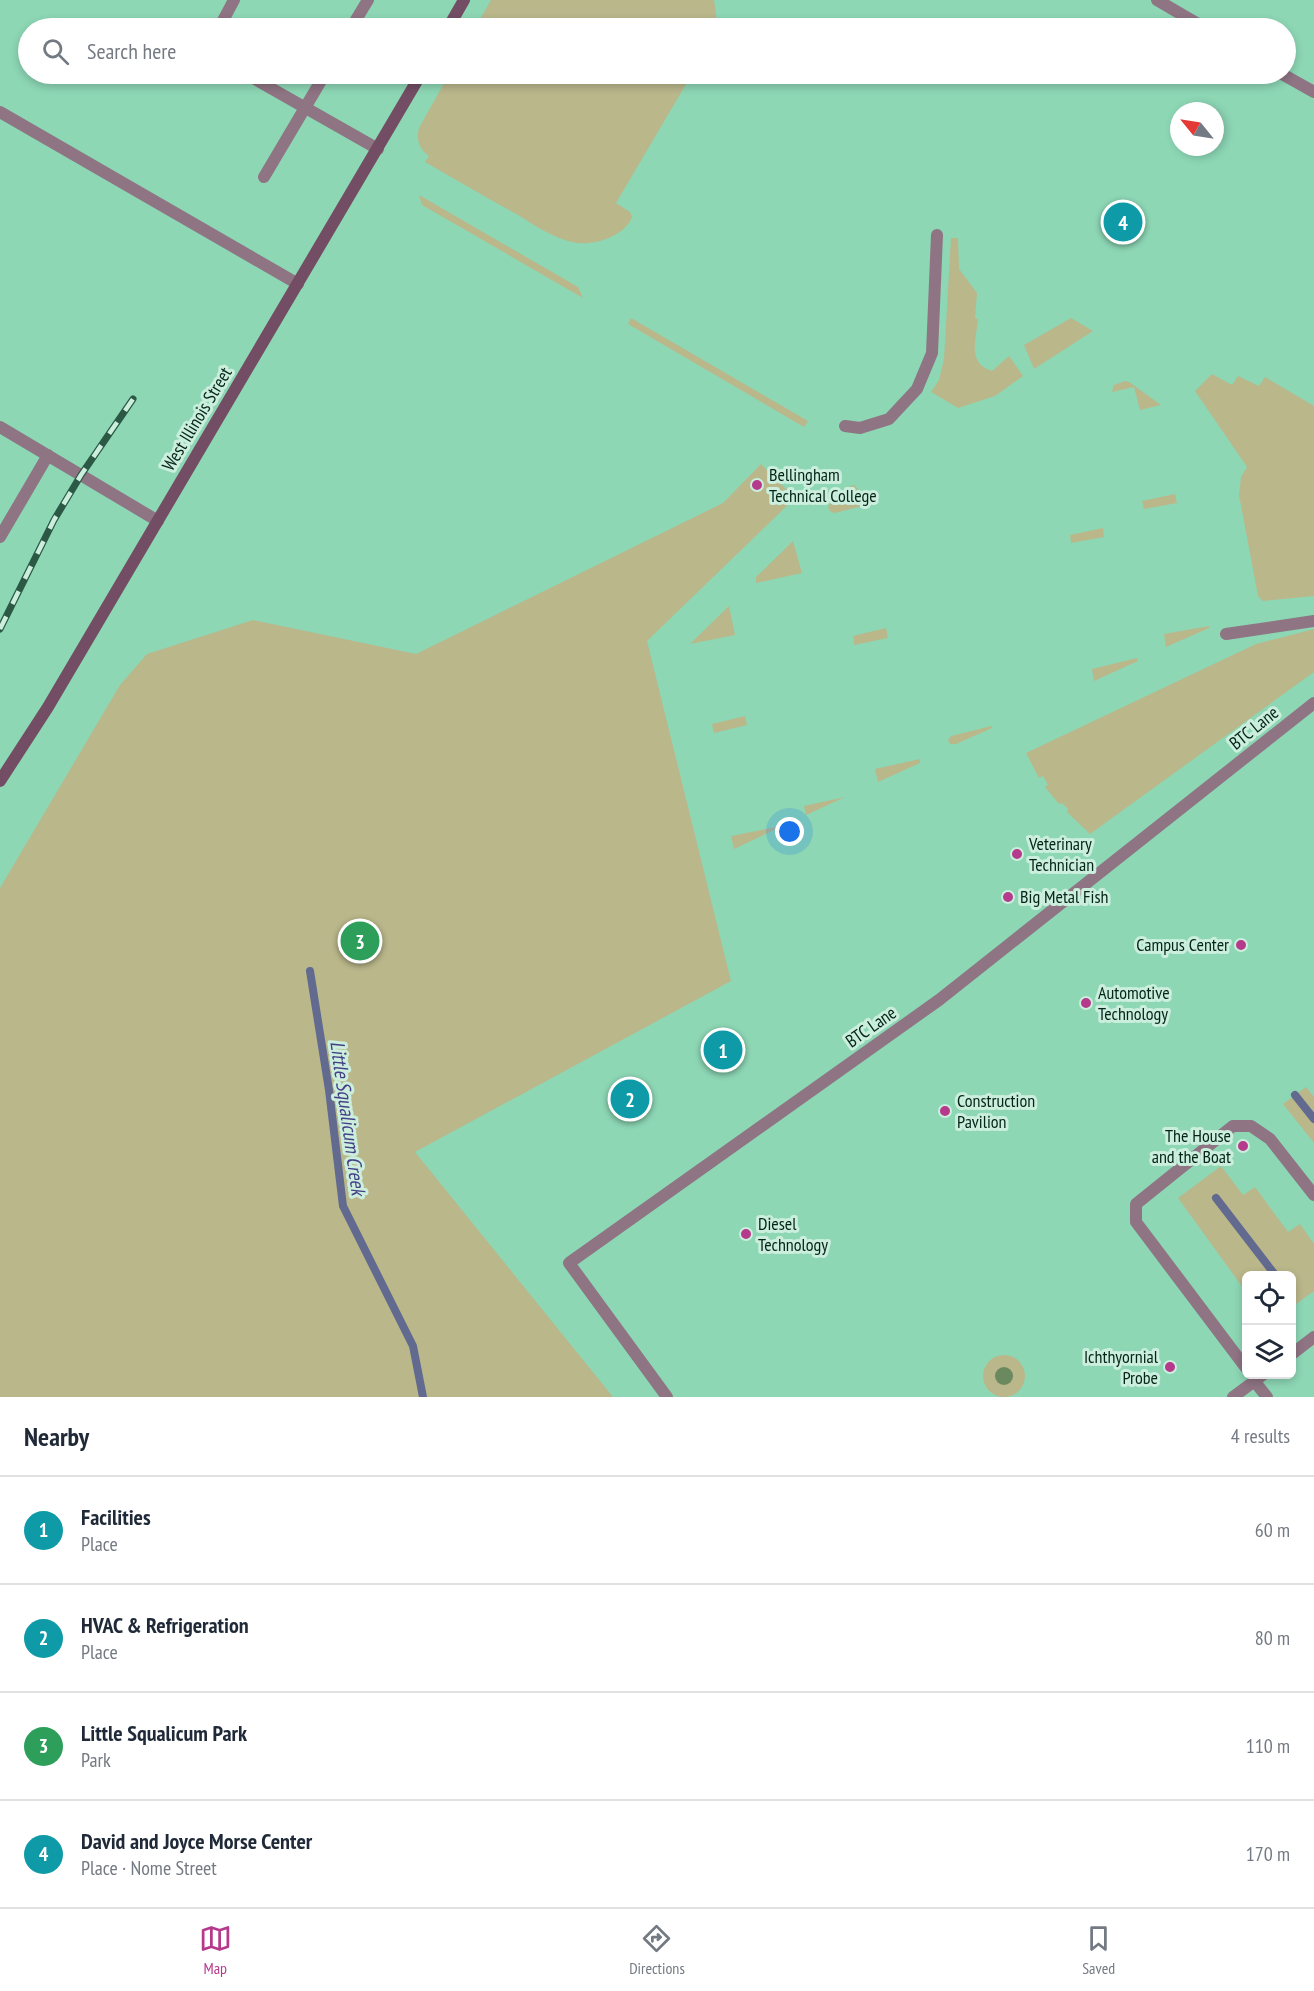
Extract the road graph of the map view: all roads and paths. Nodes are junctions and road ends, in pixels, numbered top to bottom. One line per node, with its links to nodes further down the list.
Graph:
1 (234, 0): 5 (street)
2 (368, 0): 6 (street)
3 (464, 0): 7 (street)
4 (1157, 0): 8 (street)
5 (224, 18)
6 (357, 18)
7 (454, 18)
8 (1188, 18)
9 (1296, 82): 13 (street)
10 (263, 84): 14 (street)
11 (319, 84): 14 (street)
12 (416, 84): 16 (street, West Illinois Street)
13 (1314, 92)
14 (305, 108): 16 (street); 17 (street)
15 (0, 112): 19 (street)
16 (378, 149): 19 (street, West Illinois Street)
17 (264, 177)
18 (937, 235): 20 (street)
19 (298, 284): 23 (street, West Illinois Street)
20 (845, 426)
21 (0, 427): 22 (street)
22 (48, 455): 23 (street); 24 (street)
23 (158, 520): 28 (street, West Illinois Street)
24 (0, 537)
25 (1314, 621): 26 (street)
26 (1226, 634)
27 (1314, 703): 35 (street, BTC Lane)
28 (0, 781)
29 (1314, 1195): 32 (street)
30 (1314, 1337): 31 (street)
31 (1296, 1351)
32 (1242, 1363)
33 (1254, 1379): 36 (street)
34 (1257, 1379): 37 (street)
35 (667, 1397)
36 (1233, 1397)
37 (1267, 1397)

